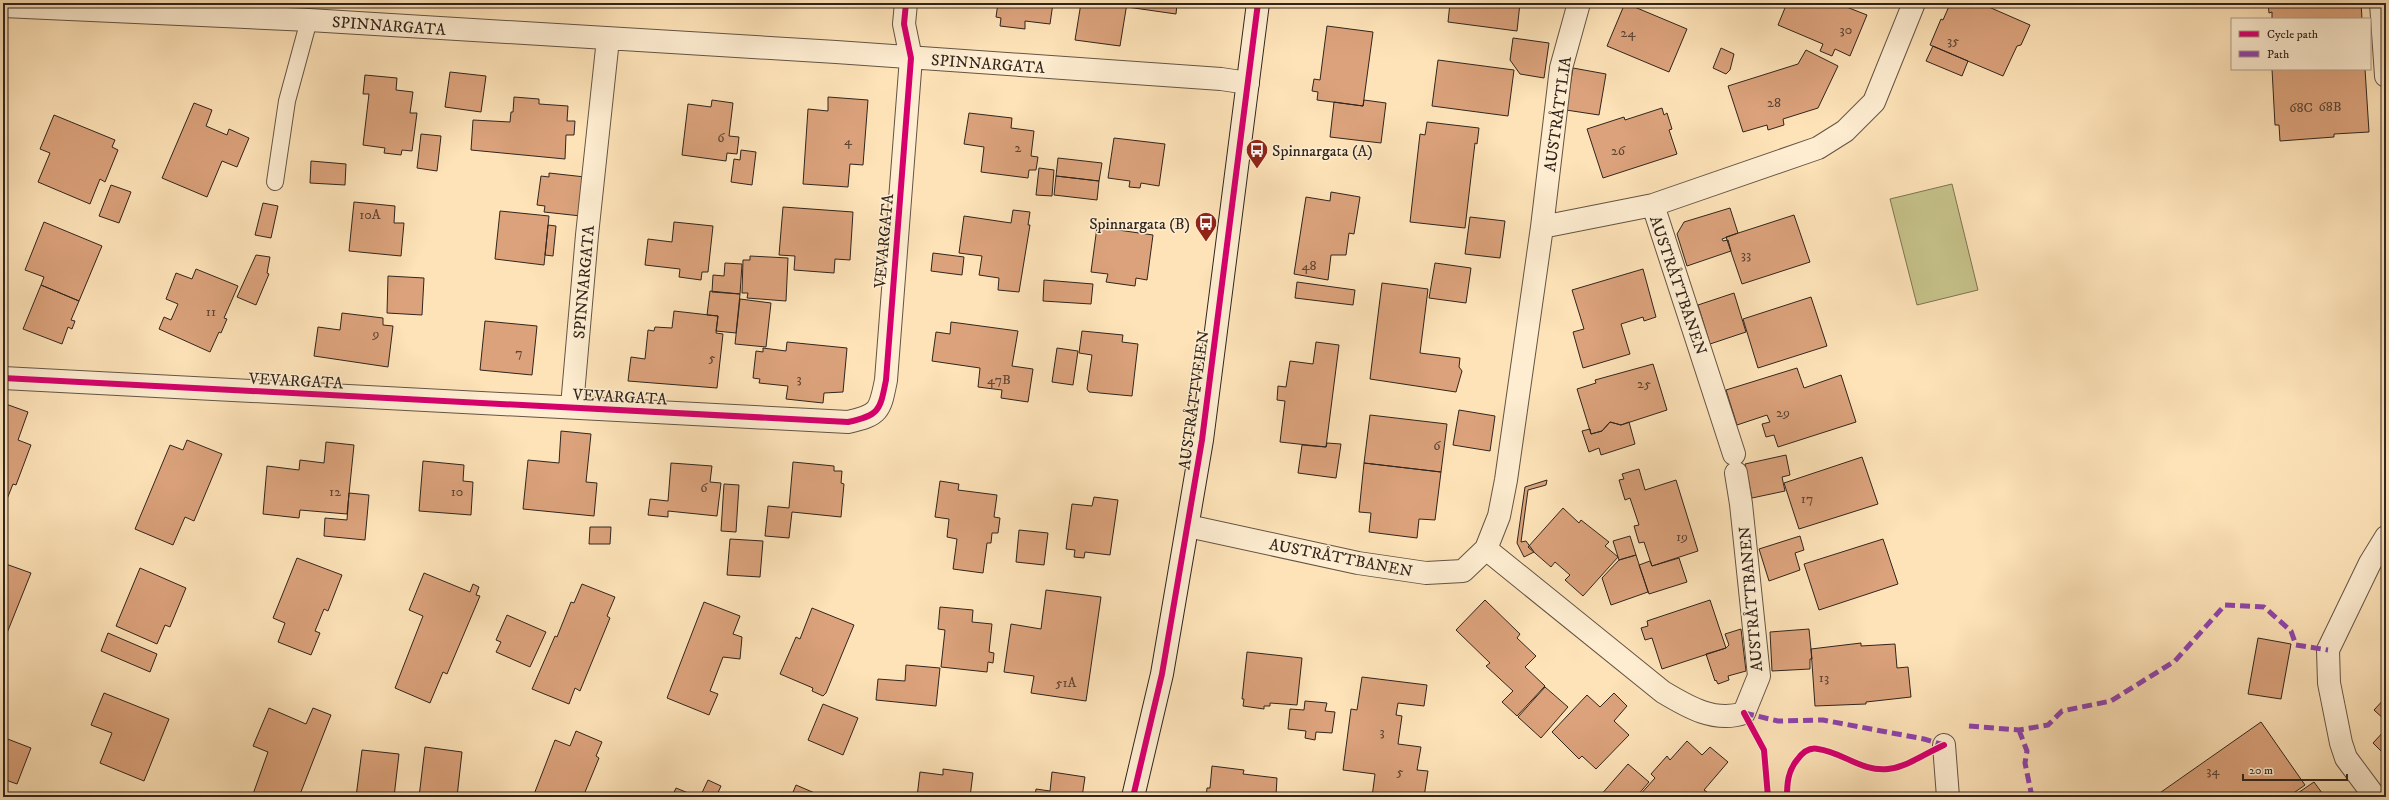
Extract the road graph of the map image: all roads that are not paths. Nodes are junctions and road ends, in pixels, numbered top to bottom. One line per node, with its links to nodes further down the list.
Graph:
1 (906, 3): 9 (street, VEVARGATA)
2 (1258, 3): 11 (street, AUSTRÅTTVEIEN)
3 (1579, 3): 14 (street, AUSTRÅTTLIA)
4 (1914, 3): 13 (street, AUSTRÅTTBANEN)
5 (2381, 3): 10 (street)
6 (3, 6): 7 (street, SPINNARGATA)
7 (308, 20): 8 (street, SPINNARGATA); 12 (lane)
8 (608, 39): 9 (street, SPINNARGATA); 16 (street, SPINNARGATA)
9 (911, 58): 11 (street, SPINNARGATA); 16 (street, VEVARGATA)
10 (2386, 76)
11 (1248, 83): 17 (street, AUSTRÅTTVEIEN)
12 (275, 182)
13 (1653, 205): 14 (street, AUSTRÅTTBANEN); 19 (street, AUSTRÅTTBANEN)
14 (1542, 227): 19 (street, AUSTRÅTTBANEN)
15 (3, 378): 16 (street, VEVARGATA)
16 (572, 406)
17 (1188, 526): 19 (street, AUSTRÅTTBANEN); 21 (street, AUSTRÅTTVEIEN)
18 (2386, 538): 23 (street)
19 (1486, 549)
20 (1944, 745): 22 (street)
21 (1132, 797)
22 (1948, 797)
23 (2375, 797)

